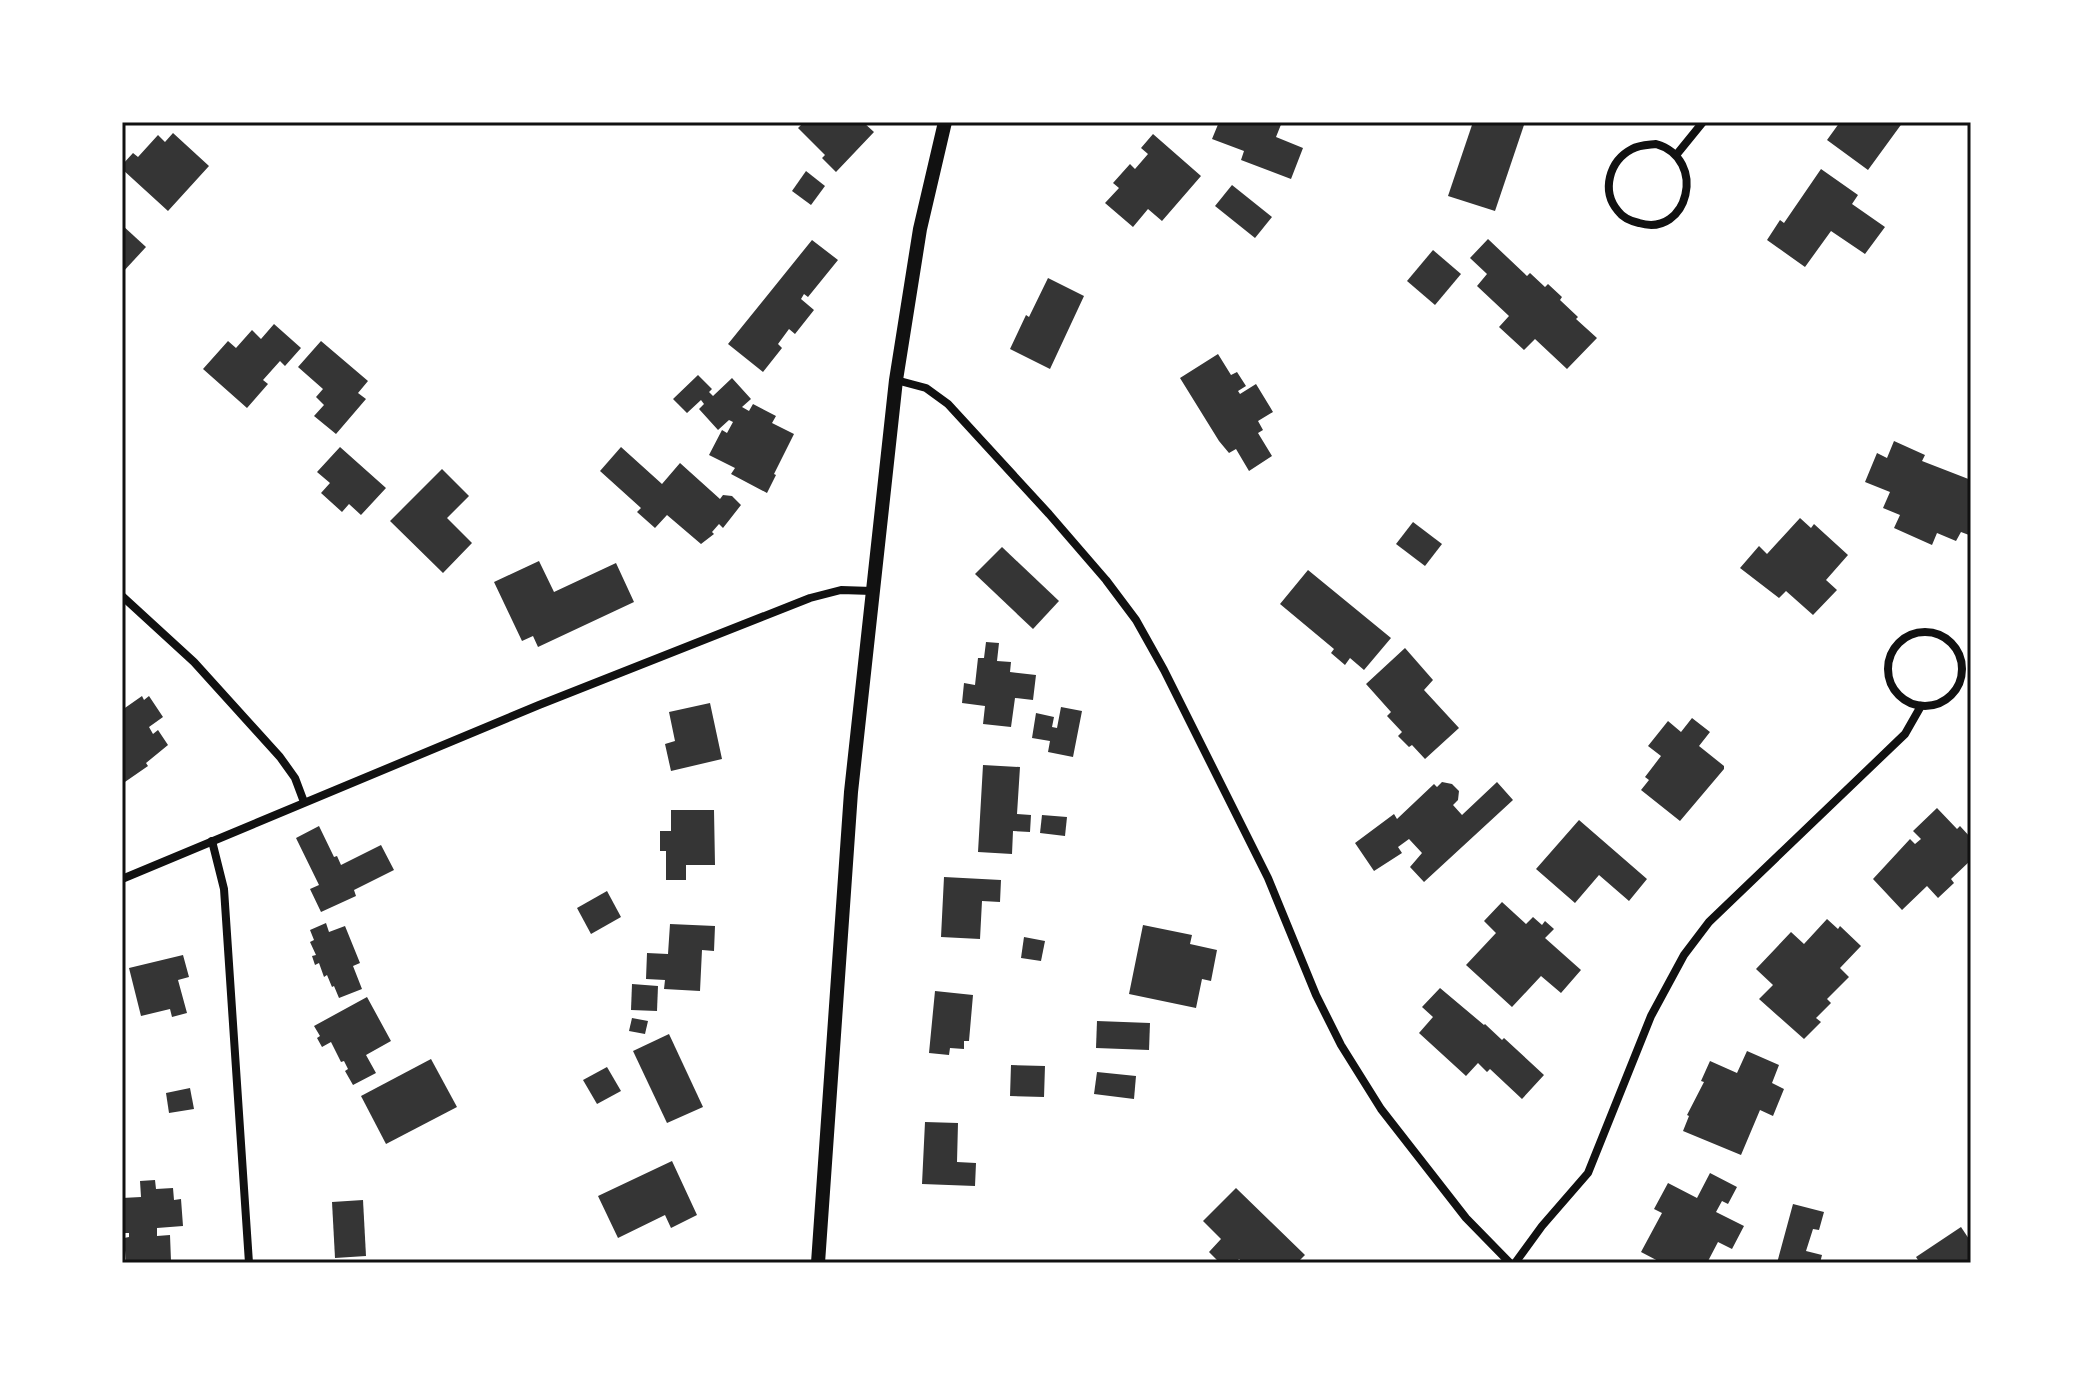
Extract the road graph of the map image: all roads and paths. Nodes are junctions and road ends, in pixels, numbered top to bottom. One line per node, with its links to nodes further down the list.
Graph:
1 (945, 122): 4 (street)
2 (1703, 122): 3 (street)
3 (1677, 154): 3 (street)
4 (896, 380): 5 (street); 13 (street)
5 (872, 591): 8 (street); 12 (street)
6 (122, 596): 8 (street)
7 (1921, 706): 7 (street); 13 (street)
8 (304, 802): 9 (street)
9 (212, 841): 10 (street); 11 (street)
10 (122, 879)
11 (249, 1263)
12 (818, 1263)
13 (1513, 1263)

